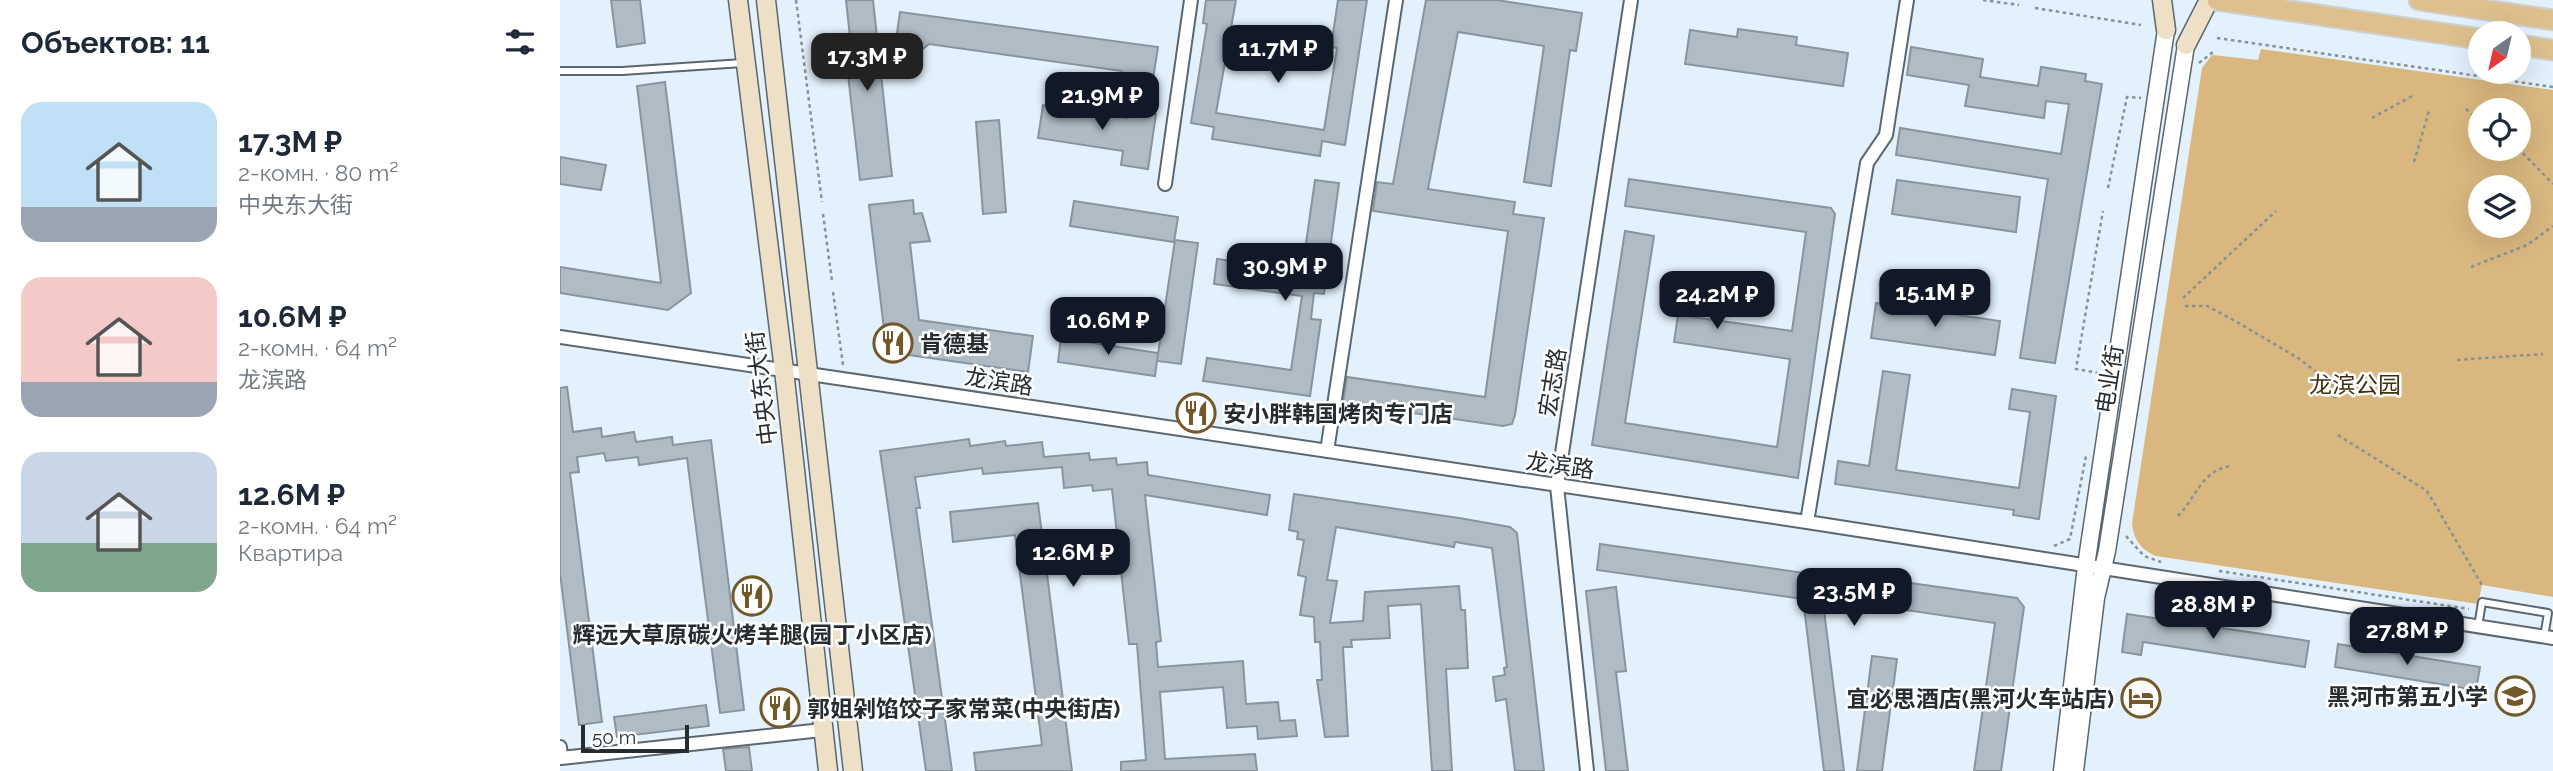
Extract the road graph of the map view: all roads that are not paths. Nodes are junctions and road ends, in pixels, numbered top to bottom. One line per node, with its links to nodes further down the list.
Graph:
1 (738, 0): 17 (main road, 中央东大街)
2 (766, 0): 22 (main road)
3 (1191, 0): 19 (street)
4 (1396, 0): 23 (street)
5 (1630, 0): 24 (street, 宏志路)
6 (1907, 0): 25 (street)
7 (2162, 0): 12 (main road, 电业街)
8 (2209, 0): 14 (main road, 电业街)
9 (2217, 0): 13 (main road)
10 (2419, 0): 11 (main road)
11 (2553, 20)
12 (2165, 30): 26 (street, 电业街)
13 (2468, 37)
14 (2186, 45): 27 (street, 电业街)
15 (2531, 46): 16 (main road)
16 (2553, 50)
17 (744, 63): 18 (lane); 21 (main road, 中央东大街)
18 (560, 71)
19 (1165, 184)
20 (560, 337): 21 (street, 龙滨路)
21 (785, 370): 22 (street, 龙滨路); 30 (main road, 中央东大街)
22 (809, 374): 23 (street, 龙滨路); 33 (main road)
23 (1327, 451): 24 (street, 龙滨路)
24 (1557, 486): 25 (street, 龙滨路); 34 (street, 宏志路)
25 (1807, 522): 26 (street, 龙滨路)
26 (2086, 566): 27 (street, 龙滨路); 35 (street, 电业街)
27 (2104, 570): 28 (street, 龙滨路); 36 (street, 电业街)
28 (2478, 627): 29 (street, 龙滨路); 29 (lane)
29 (2548, 637)
30 (822, 730): 31 (street); 32 (main road, 中央东大街)
31 (560, 747)
32 (828, 771)
33 (853, 771)
34 (1587, 771)
35 (2062, 771)
36 (2075, 771)

